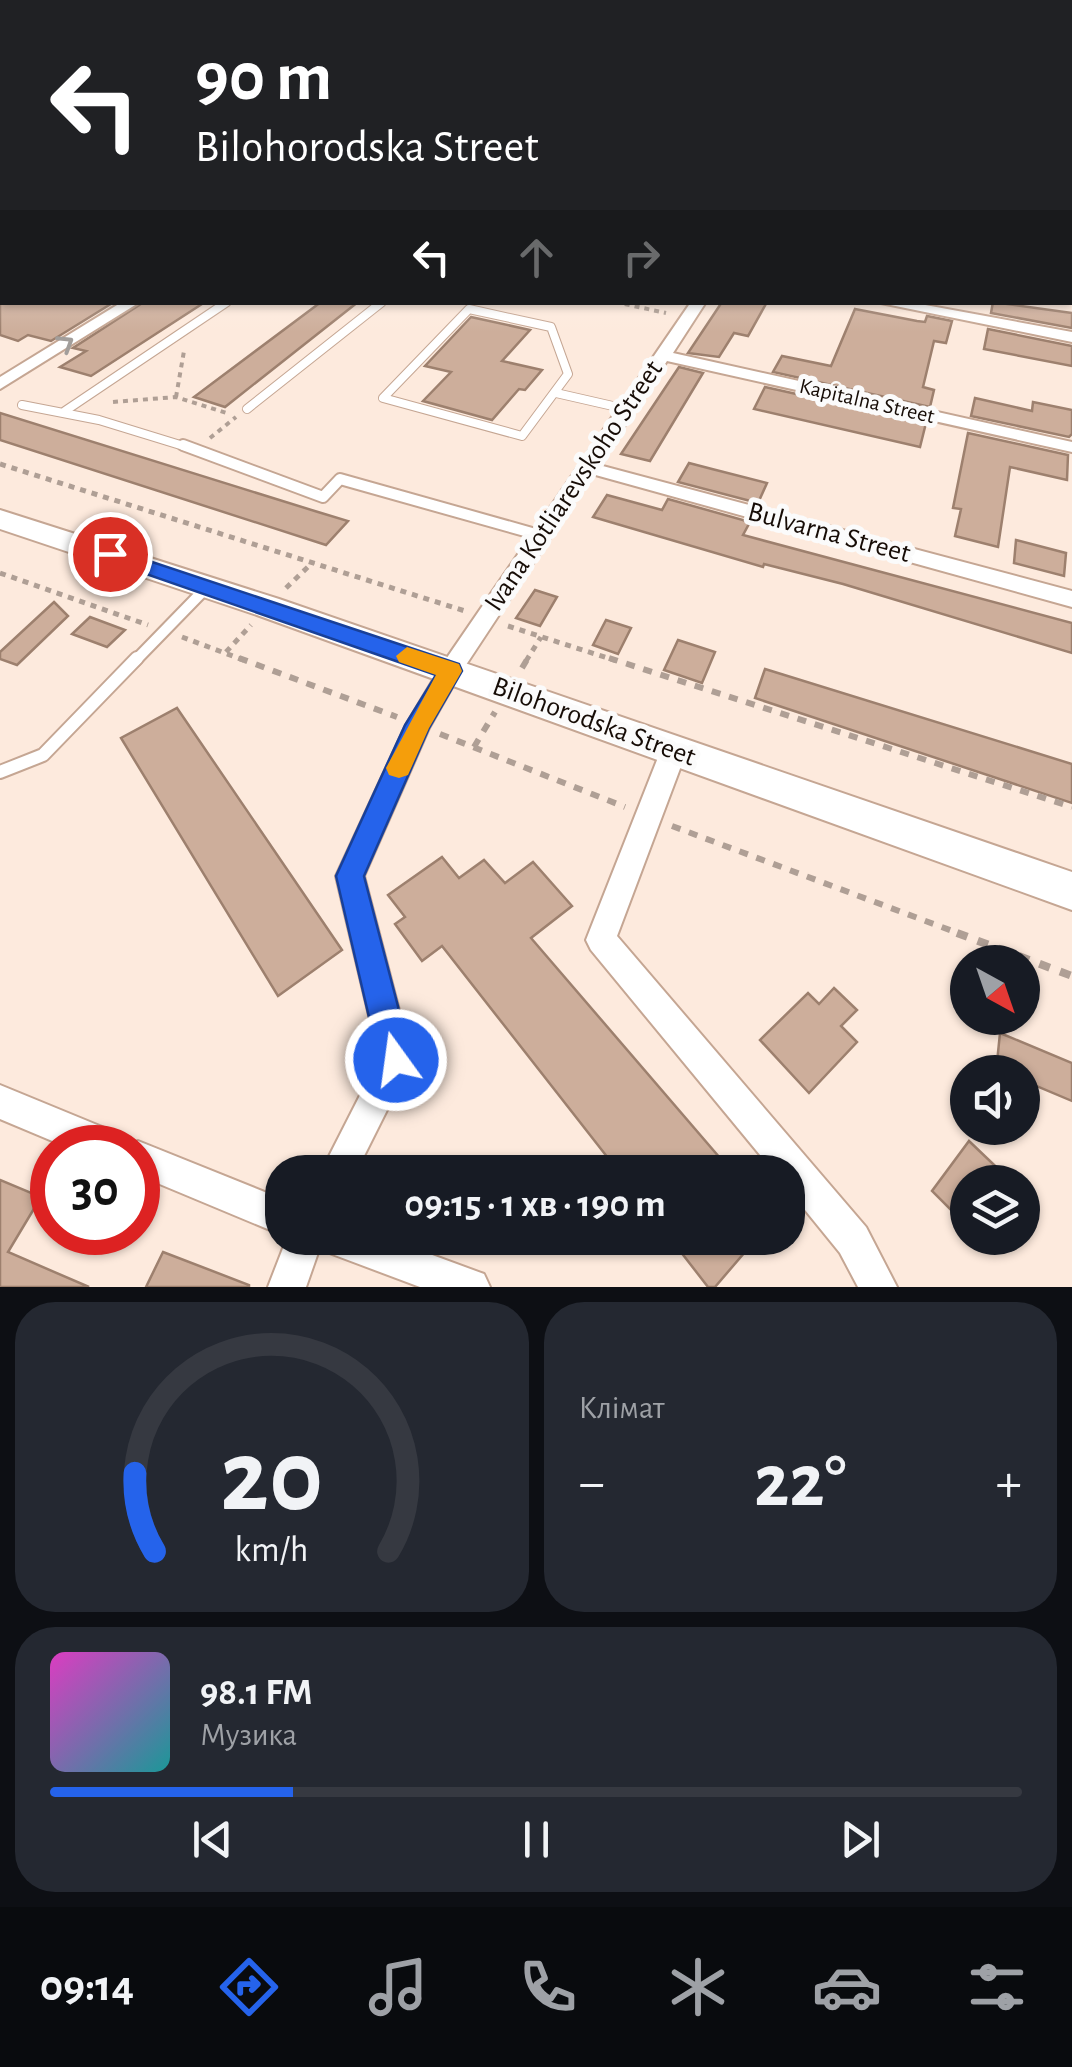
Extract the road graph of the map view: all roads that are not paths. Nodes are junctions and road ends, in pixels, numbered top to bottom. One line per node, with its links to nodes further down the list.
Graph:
1 (128, 305): 8 (street, one-way to 1)
2 (222, 305): 11 (lane)
3 (378, 305): 12 (lane)
4 (899, 305): 6 (street)
5 (694, 310): 7 (street, Ivana Kotliarevskoho Street)
6 (1072, 337)
7 (663, 355): 13 (street, Ivana Kotliarevskoho Street); 14 (street, Kapitalna Street)
8 (0, 383)
9 (556, 393): 9 (lane); 13 (lane)
10 (22, 405): 11 (lane)
11 (69, 409): 17 (lane)
12 (246, 409)
13 (626, 409): 15 (street, Ivana Kotliarevskoho Street)
14 (1072, 446)
15 (586, 467): 17 (street, Ivana Kotliarevskoho Street); 19 (street, Bulvarna Street)
16 (4, 525): 18 (street, Bilohorodska Street)
17 (540, 535): 20 (street, Ivana Kotliarevskoho Street)
18 (208, 586): 20 (street, Bilohorodska Street); 22 (lane)
19 (1072, 599)
20 (450, 671): 21 (street, Bilohorodska Street); 26 (street, Ivana Kotliarevskoho Street)
21 (674, 750): 23 (street, Bilohorodska Street); 33 (street)
22 (0, 772)
23 (1072, 891)
24 (0, 1102): 25 (street)
25 (56, 1125)
26 (347, 1155)
27 (160, 1167): 28 (street)
28 (265, 1210)
29 (299, 1255): 31 (street)
30 (383, 1255): 32 (street)
31 (286, 1287)
32 (471, 1287)
33 (878, 1287)

